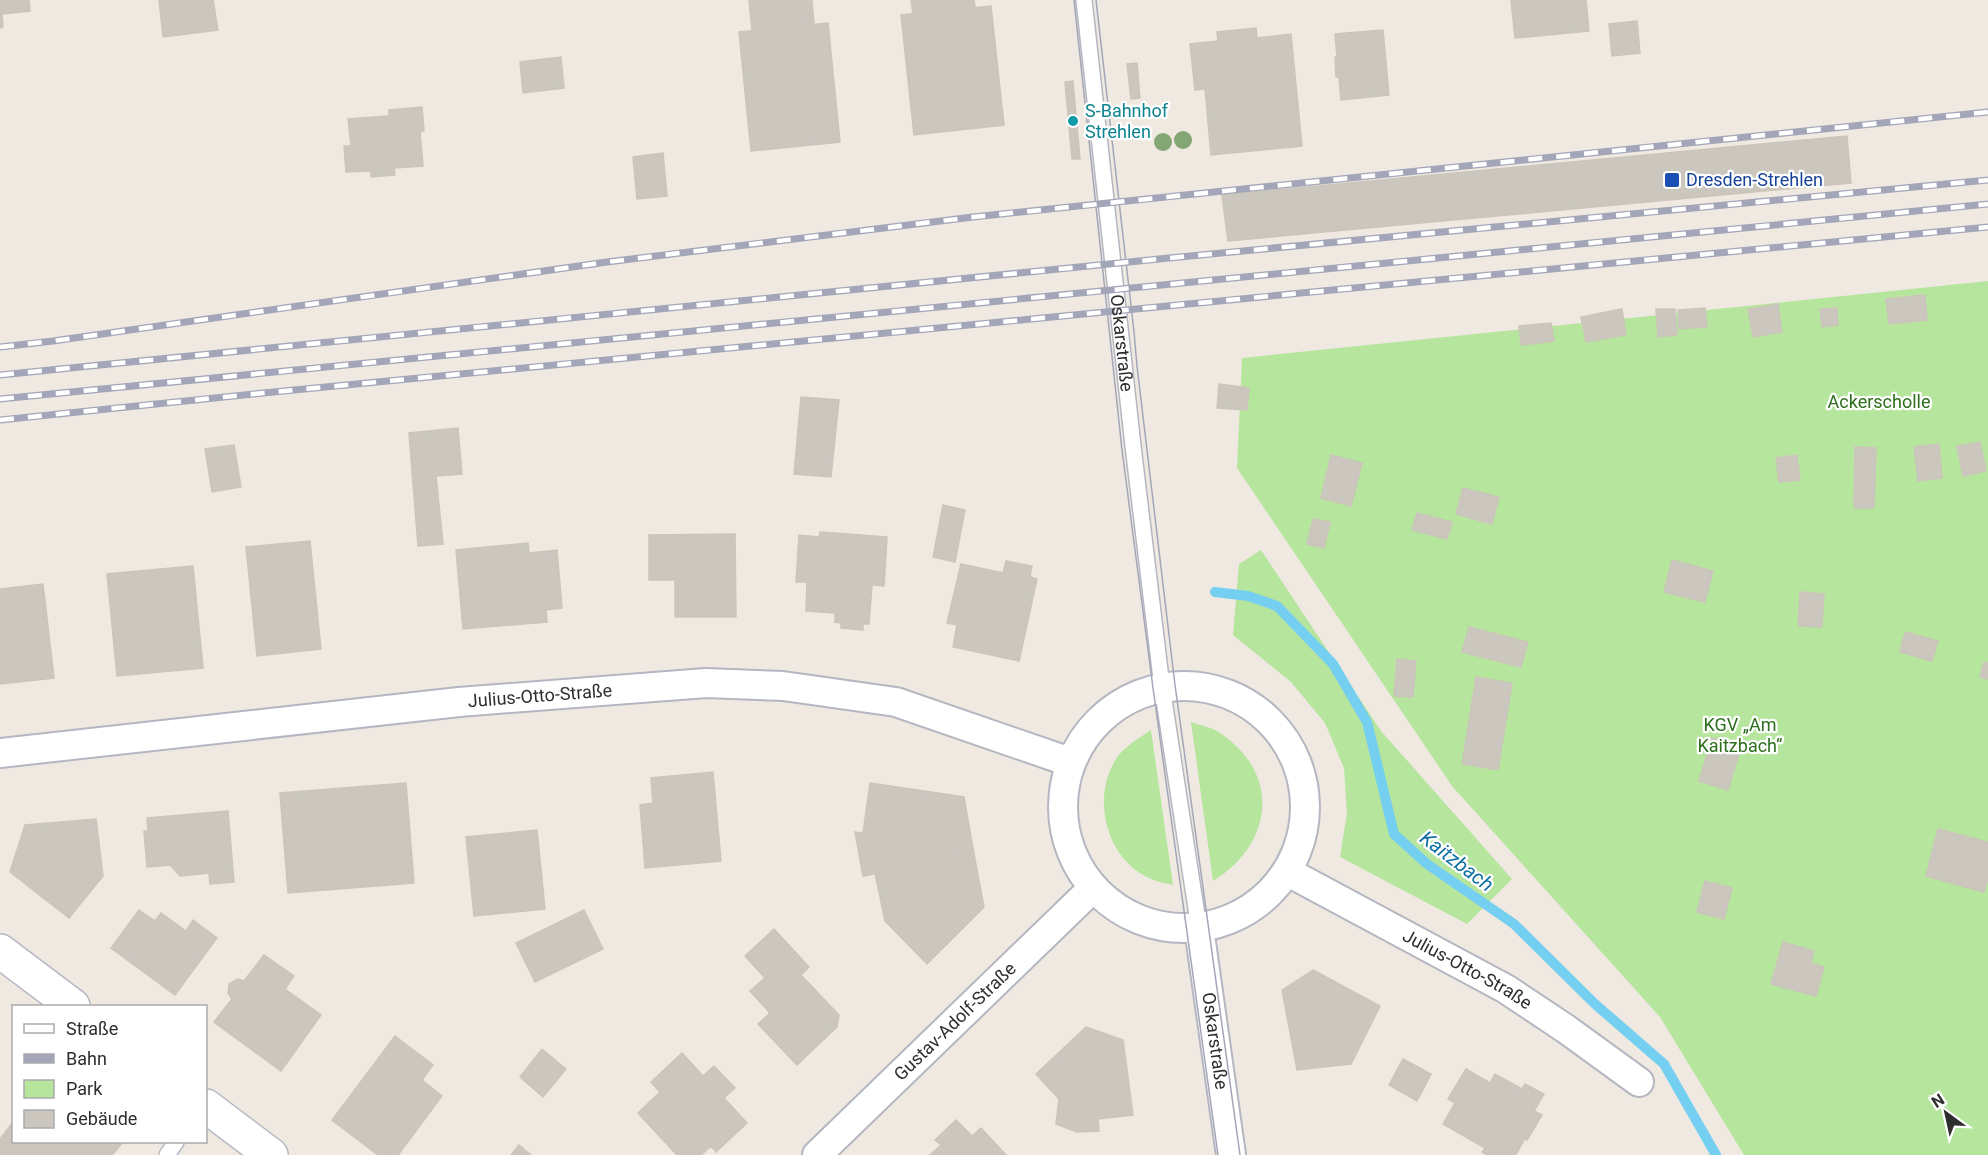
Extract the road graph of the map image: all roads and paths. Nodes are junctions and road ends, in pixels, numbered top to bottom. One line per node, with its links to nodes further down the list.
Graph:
1 (1084, 0): 2 (lane, Oskarstraße)
2 (1162, 687): 4 (street); 5 (street); 7 (lane, Oskarstraße)
3 (0, 753): 4 (street, Julius-Otto-Straße)
4 (1070, 762): 6 (street)
5 (1288, 872): 7 (street); 10 (street, Julius-Otto-Straße)
6 (1093, 888): 7 (street); 13 (street, Gustav-Adolf-Straße)
7 (1199, 928): 14 (street, Oskarstraße)
8 (0, 951): 9 (street)
9 (72, 1005)
10 (1639, 1082)
11 (207, 1107): 12 (street)
12 (271, 1155)
13 (816, 1155)
14 (1231, 1155)

